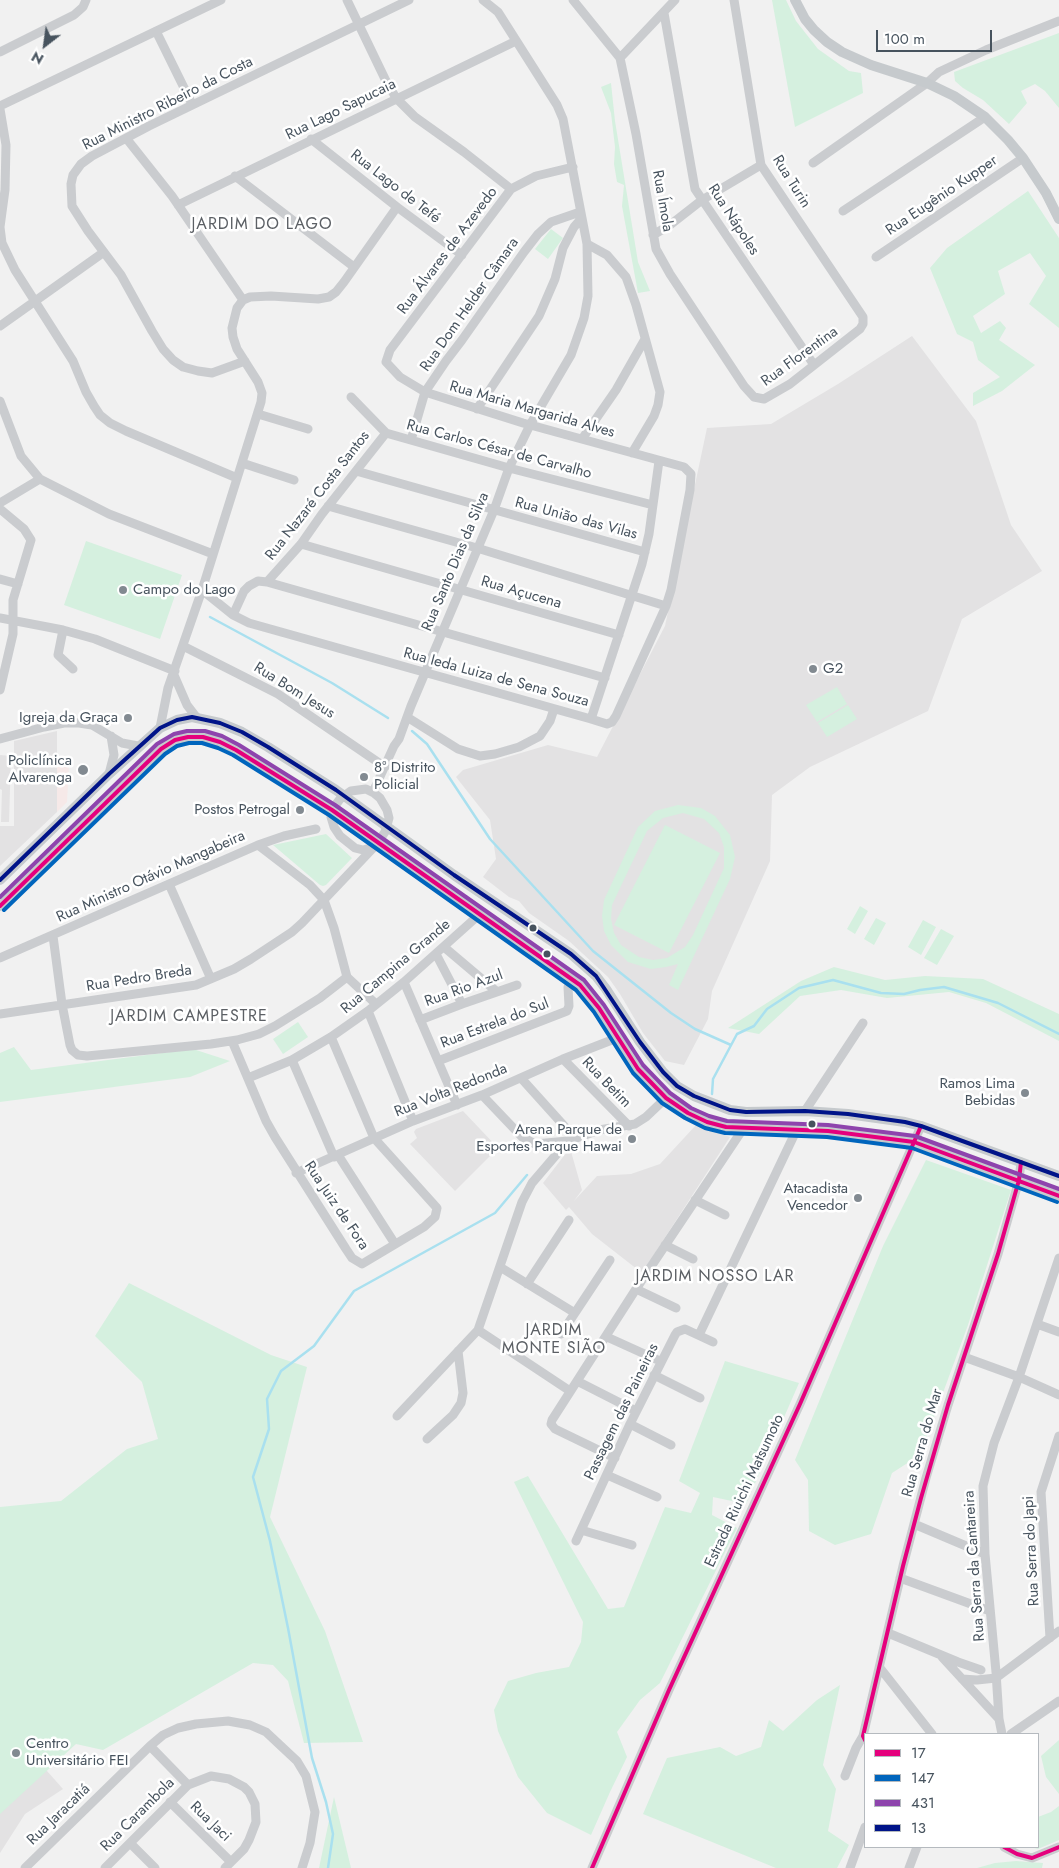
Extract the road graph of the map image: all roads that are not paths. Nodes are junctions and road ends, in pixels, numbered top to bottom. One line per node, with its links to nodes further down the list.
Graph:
1 (220, 0): 13 (street)
2 (347, 0): 12 (street)
3 (410, 0): 12 (street, Rua Ministro Ribeiro da Costa)
4 (483, 0): 14 (street, Rua Santo Dias da Silva)
5 (676, 0): 10 (street)
6 (734, 0): 26 (street, Rua Turin)
7 (795, 0): 17 (main road)
8 (576, 1): 16 (street, Rua Ímola)
9 (84, 3): 15 (street)
10 (664, 13): 16 (street); 30 (street, Rua Nápoles)
11 (1059, 21): 17 (street)
12 (359, 25): 18 (street); 19 (street, Rua Ministro Ribeiro da Costa)
13 (156, 31): 19 (street); 20 (street)
14 (516, 41): 18 (street, Rua Lago Sapucaia); 27 (street, Rua Santo Dias da Silva)
15 (0, 52)
16 (620, 58): 36 (street, Rua Ímola)
17 (927, 83): 21 (main road); 25 (street)
18 (396, 98): 23 (street, Rua Lago Sapucaia); 29 (street)
19 (192, 104): 22 (street, Rua Ministro Ribeiro da Costa)
20 (0, 107): 43 (street)
21 (985, 118): 24 (main road); 33 (street)
22 (126, 138): 31 (street); 38 (street, Rua Ministro Ribeiro da Costa)
23 (311, 139): 28 (street, Rua Lago Sapucaia); 32 (street, Rua Lago de Tefé)
24 (1023, 158): 35 (main road); 40 (street, Rua Eugênio Kupper)
25 (813, 163)
26 (761, 165): 30 (street); 45 (street, Rua Turin)
27 (574, 166): 29 (street, Rua Álvares de Azevedo); 34 (street, Rua Santo Dias da Silva)
28 (235, 176): 31 (street, Rua Lago Sapucaia); 41 (street)
29 (511, 189): 39 (street, Rua Álvares de Azevedo)
30 (702, 200): 36 (street); 49 (street, Rua Nápoles)
31 (178, 205): 42 (street)
32 (397, 207): 39 (street, Rua Lago de Tefé); 41 (street)
33 (843, 212)
34 (581, 216): 37 (street, Rua Santo Dias da Silva); 50 (street, Rua Dom Helder Câmara); 54 (street)
35 (1059, 219)
36 (653, 235): 52 (street, Rua Ímola)
37 (587, 244): 46 (street); 56 (street, Rua Santo Dias da Silva)
38 (104, 252): 43 (street); 48 (street, Rua Ministro Ribeiro da Costa)
39 (462, 255): 47 (street, Rua Álvares de Azevedo)
40 (876, 257)
41 (354, 267): 42 (street)
42 (243, 300): 48 (street)
43 (36, 302): 44 (street); 66 (street)
44 (0, 326)
45 (860, 329): 49 (street, Rua Florentina)
46 (645, 339): 59 (street); 61 (street)
47 (386, 358): 50 (street, Rua Maria Margarida Alves)
48 (245, 361): 55 (street)
49 (814, 365): 52 (street, Rua Florentina)
50 (425, 392): 54 (street, Rua Maria Margarida Alves); 60 (street, Rua Dom Helder Câmara)
51 (351, 397): 58 (street, Rua Carlos César de Carvalho)
52 (754, 397)
53 (0, 401): 67 (street)
54 (477, 409): 56 (street, Rua Maria Margarida Alves)
55 (258, 414): 57 (street); 63 (street)
56 (530, 425): 59 (street, Rua Maria Margarida Alves); 64 (street, Rua Santo Dias da Silva)
57 (308, 429)
58 (386, 433): 60 (street, Rua Carlos César de Carvalho); 65 (street, Rua Nazaré Costa Santos)
59 (582, 439): 61 (street, Rua Maria Margarida Alves)
60 (411, 440): 64 (street, Rua Carlos César de Carvalho)
61 (632, 453): 62 (street, Rua Maria Margarida Alves)
62 (659, 461): 70 (street, Rua Ieda Luiza de Sena Souza); 84 (street, Rua Maria Margarida Alves)
63 (242, 462): 66 (street); 68 (street)
64 (510, 468): 70 (street, Rua Carlos César de Carvalho); 73 (street, Rua Santo Dias da Silva)
65 (356, 471): 71 (street, Rua Nazaré Costa Santos); 73 (street, Rua União das Vilas)
66 (237, 478): 77 (street)
67 (40, 479): 69 (street); 77 (street)
68 (294, 480)
69 (0, 503)
70 (653, 505): 76 (street, Rua Ieda Luiza de Sena Souza)
71 (328, 506): 74 (street, Rua Nazaré Costa Santos); 75 (street)
72 (0, 509): 80 (street)
73 (494, 510): 75 (street, Rua Santo Dias da Silva); 76 (street, Rua União das Vilas)
74 (301, 544): 79 (street, Rua Nazaré Costa Santos); 82 (street, Rua Açucena)
75 (477, 548): 82 (street, Rua Santo Dias da Silva); 83 (street)
76 (645, 552): 83 (street, Rua Ieda Luiza de Sena Souza)
77 (213, 554): 81 (street)
78 (0, 579): 80 (street)
79 (266, 582): 85 (street, Rua Nazaré Costa Santos); 89 (street)
80 (18, 584): 87 (street)
81 (202, 590): 85 (street, Rua Ieda Luiza de Sena Souza); 91 (street)
82 (460, 590): 89 (street, Rua Santo Dias da Silva); 90 (street, Rua Açucena)
83 (632, 596): 84 (street); 90 (street, Rua Ieda Luiza de Sena Souza)
84 (666, 606): 100 (street)
85 (233, 615): 95 (street, Rua Ieda Luiza de Sena Souza)
86 (0, 618): 87 (street)
87 (12, 619): 88 (street); 92 (street)
88 (63, 630): 93 (street); 94 (street)
89 (442, 632): 95 (street, Rua Santo Dias da Silva); 96 (street)
90 (619, 635): 96 (street, Rua Ieda Luiza de Sena Souza)
91 (183, 646): 94 (street); 106 (street, Rua Bom Jesus)
92 (4, 661): 97 (street)
93 (73, 669)
94 (174, 673): 99 (street); 102 (street)
95 (425, 673): 98 (street, Rua Ieda Luiza de Sena Souza); 101 (street, Rua Santo Dias da Silva)
96 (605, 678): 100 (street, Rua Ieda Luiza de Sena Souza)
97 (0, 690)
98 (554, 709): 100 (street, Rua Ieda Luiza de Sena Souza); 101 (street)
99 (197, 718): 102 (main road); 109 (main road)
100 (591, 719)
101 (406, 720): 106 (street, Rua Santo Dias da Silva)
102 (160, 728): 105 (main road)
103 (111, 736): 104 (street); 105 (street); 107 (street)
104 (0, 739)
105 (138, 746): 107 (main road)
106 (385, 767): 108 (street, Rua Santo Dias da Silva)
107 (109, 774): 117 (main road)
108 (373, 792): 109 (street); 111 (street)
109 (344, 795): 110 (street); 111 (main road)
110 (332, 810): 113 (main road); 115 (street); 120 (main road)
111 (388, 827): 113 (street, Rua Pedro Breda); 121 (main road)
112 (316, 829): 114 (street, Rua Ministro Otávio Mangabeira)
113 (376, 844): 115 (street); 116 (street, Rua Pedro Breda); 122 (main road)
114 (258, 845): 118 (street, Rua Ministro Otávio Mangabeira); 119 (street)
115 (355, 848): 116 (street)
116 (359, 862): 119 (street, Rua Pedro Breda)
117 (0, 880)
118 (169, 884): 123 (street, Rua Ministro Otávio Mangabeira); 128 (street)
119 (324, 900): 127 (street); 128 (street, Rua Pedro Breda)
120 (0, 906)
121 (504, 909): 122 (main road); 151 (main road)
122 (480, 914): 124 (street, Rua Campina Grande); 141 (main road)
123 (53, 936): 126 (street, Rua Ministro Otávio Mangabeira); 133 (street)
124 (444, 947): 125 (street, Rua Campina Grande); 132 (street)
125 (436, 954): 129 (street, Rua Campina Grande); 135 (street)
126 (0, 958)
127 (346, 977): 134 (street); 142 (street)
128 (211, 979): 133 (street, Rua Pedro Breda)
129 (404, 982): 134 (street, Rua Campina Grande); 138 (street)
130 (517, 985): 132 (street, Rua Rio Azul)
131 (568, 987): 145 (street, Rua Estrela do Sul)
132 (496, 991): 135 (street, Rua Rio Azul)
133 (62, 1004): 137 (street, Rua Pedro Breda); 142 (street)
134 (376, 1004): 136 (street, Rua Campina Grande)
135 (462, 1004): 138 (street, Rua Rio Azul)
136 (368, 1011): 140 (street, Rua Campina Grande); 152 (street)
137 (0, 1014)
138 (420, 1020): 145 (street)
139 (863, 1023): 151 (street)
140 (331, 1036): 144 (street, Rua Campina Grande); 157 (street)
141 (618, 1038): 143 (street, Rua Volta Redonda); 149 (main road)
142 (232, 1041): 146 (street, Rua Juiz de Fora)
143 (564, 1059): 147 (street, Rua Volta Redonda); 153 (street, Rua Betim)
144 (292, 1060): 146 (street, Rua Campina Grande); 160 (street)
145 (438, 1061): 150 (street)
146 (248, 1078): 162 (street, Rua Juiz de Fora)
147 (522, 1078): 148 (street, Rua Volta Redonda); 158 (street)
148 (482, 1095): 150 (street, Rua Volta Redonda); 158 (street)
149 (666, 1098): 153 (street); 155 (main road)
150 (457, 1105): 152 (street, Rua Volta Redonda)
151 (805, 1111): 154 (main road)
152 (414, 1121): 157 (street, Rua Volta Redonda)
153 (629, 1126): 158 (street)
154 (921, 1126): 159 (street, Estrada Riuichi Matsumoto); 161 (main road)
155 (743, 1129): 156 (main road); 166 (street)
156 (797, 1129): 159 (main road); 183 (street)
157 (374, 1138): 160 (street, Rua Volta Redonda); 169 (street, Rua Juiz de Fora)
158 (571, 1140): 174 (street)
159 (914, 1142): 164 (main road); 240 (street, Estrada Riuichi Matsumoto)
160 (336, 1156): 162 (street, Rua Volta Redonda); 169 (street)
161 (1021, 1162): 163 (main road); 164 (street, Rua Serra do Mar)
162 (296, 1172): 169 (street, Rua Juiz de Fora)
163 (1059, 1176)
164 (1019, 1180): 165 (main road); 187 (street, Rua Serra do Mar)
165 (1059, 1196)
166 (695, 1200): 167 (street); 170 (street)
167 (725, 1214)
168 (569, 1220): 175 (street)
169 (395, 1244)
170 (665, 1245): 171 (street); 176 (street)
171 (693, 1259)
172 (610, 1260): 178 (street)
173 (1058, 1262): 179 (street, Rua Serra da Cantareira)
174 (500, 1267): 175 (street); 180 (street)
175 (527, 1284): 178 (street)
176 (636, 1289): 177 (street); 184 (street)
177 (676, 1308)
178 (575, 1313): 182 (street)
179 (1037, 1324): 181 (street); 190 (street, Rua Serra da Cantareira)
180 (478, 1330): 186 (street); 192 (street)
181 (1059, 1332)
182 (561, 1334)
183 (699, 1335): 185 (street, Passagem das Paineiras); 188 (street, Passagem das Paineiras)
184 (607, 1337): 188 (street); 191 (street)
185 (713, 1342)
186 (458, 1351): 196 (street); 199 (street)
187 (964, 1356): 190 (street); 204 (street, Rua Serra do Mar)
188 (660, 1361): 189 (street, Passagem das Paineiras)
189 (654, 1375): 194 (street); 195 (street, Passagem das Paineiras)
190 (1019, 1377): 193 (street); 208 (street, Rua Serra da Cantareira)
191 (577, 1381): 192 (street); 195 (street)
192 (570, 1392): 201 (street)
193 (1059, 1395)
194 (700, 1398)
195 (636, 1411): 197 (street, Passagem das Paineiras)
196 (397, 1416)
197 (630, 1424): 200 (street); 201 (street, Passagem das Paineiras)
198 (1059, 1436): 213 (street, Rua Serra do Japi)
199 (427, 1439)
200 (671, 1445)
201 (615, 1458): 202 (street, Passagem das Paineiras)
202 (607, 1475): 203 (street); 205 (street, Passagem das Paineiras)
203 (657, 1497)
204 (914, 1524): 208 (street); 209 (street, Rua Serra do Mar)
205 (582, 1530): 206 (street, Passagem das Paineiras); 207 (street)
206 (576, 1541)
207 (632, 1545)
208 (986, 1554): 210 (street, Rua Serra da Cantareira)
209 (900, 1578): 210 (street); 212 (street, Rua Serra do Mar)
210 (990, 1611): 217 (street, Rua Serra da Cantareira)
211 (1059, 1630): 213 (street)
212 (888, 1633): 214 (street); 215 (street, Rua Serra do Mar)
213 (1050, 1638): 217 (street)
214 (939, 1654): 216 (street); 218 (street)
215 (880, 1668): 221 (street, Rua Serra do Mar); 222 (street)
216 (981, 1670)
217 (996, 1678): 218 (street); 220 (street, Rua Serra da Cantareira)
218 (962, 1679): 220 (street)
219 (1059, 1701): 224 (street)
220 (998, 1719): 223 (street, Rua Serra da Cantareira)
221 (865, 1733)
222 (931, 1733)
223 (1002, 1733)
224 (1012, 1733)
225 (864, 1738): 227 (street, Rua Serra do Mar)
226 (150, 1746): 228 (street); 236 (street, Rua Jaracatiá); 239 (street, Rua Jaracatiá)
227 (845, 1776)
228 (188, 1785): 229 (street, Rua Carambola); 235 (street, Rua Carambola)
229 (170, 1802): 231 (street, Rua Carambola); 235 (street, Rua Jaci)
230 (864, 1830): 241 (street)
231 (130, 1843): 237 (street, Rua Carambola); 238 (street)
232 (1059, 1847): 234 (street)
233 (917, 1848): 242 (street)
234 (1006, 1848)
235 (228, 1865)
236 (25, 1868)
237 (105, 1868)
238 (154, 1868)
239 (302, 1868)
240 (592, 1868)
241 (850, 1868)
242 (910, 1868)

